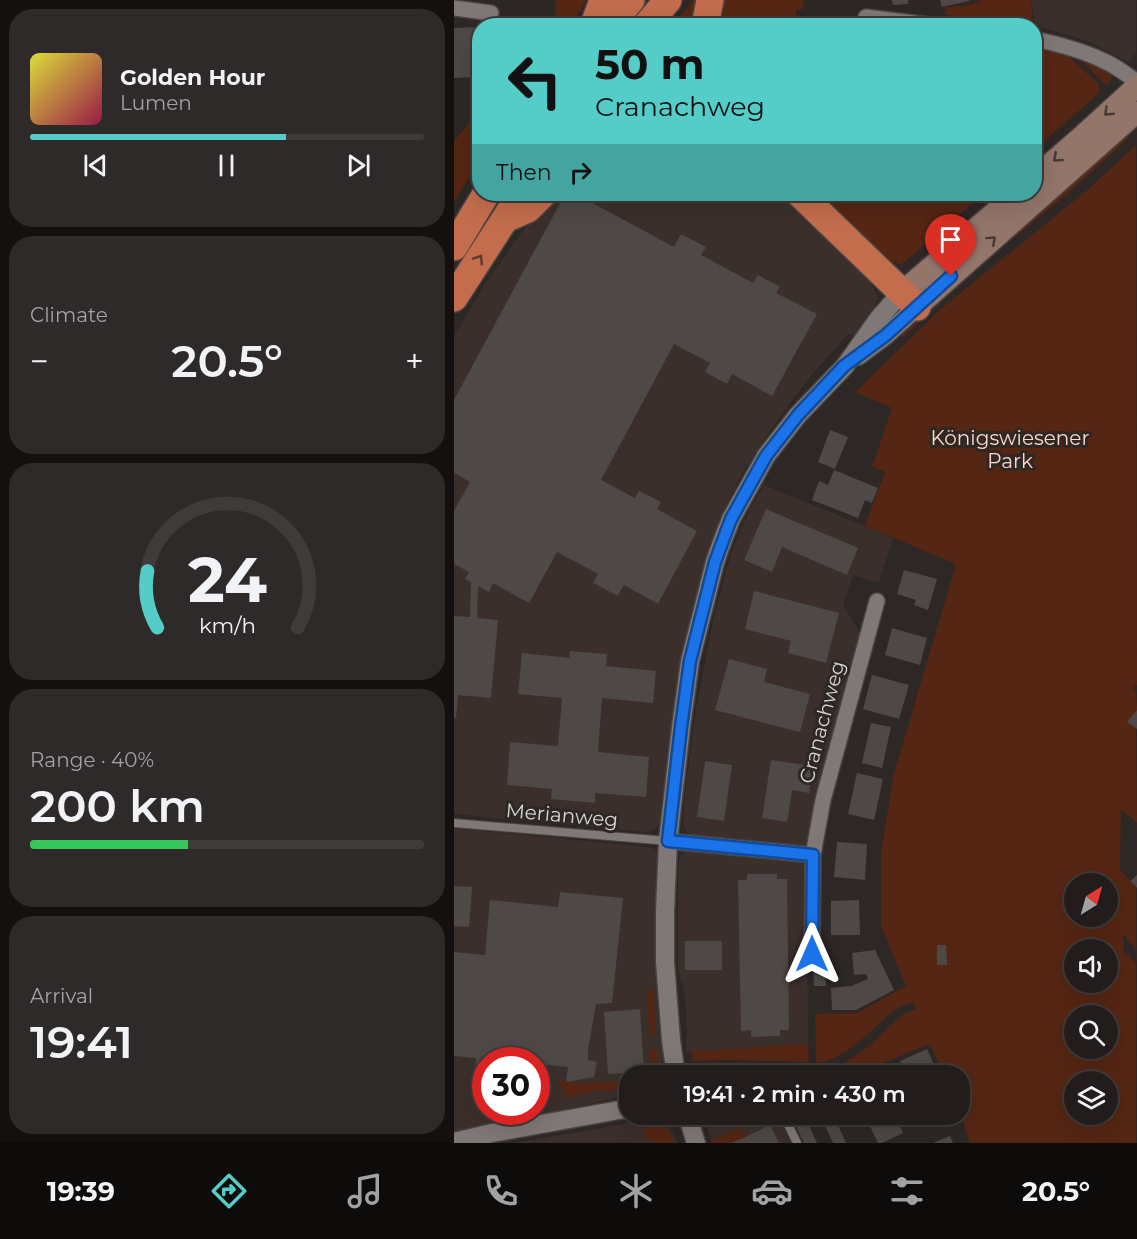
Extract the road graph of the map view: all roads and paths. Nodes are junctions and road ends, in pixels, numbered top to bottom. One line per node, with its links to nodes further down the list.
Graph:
1 (603, 0): 8 (highway)
2 (631, 0): 9 (highway)
3 (668, 0): 10 (highway)
4 (710, 0): 11 (highway)
5 (454, 8): 6 (street)
6 (491, 13)
7 (866, 17): 12 (street)
8 (596, 18)
9 (616, 18)
10 (653, 18)
11 (707, 18)
12 (874, 18)
13 (1042, 41): 14 (street)
14 (1136, 84): 16 (main road, one-way to 16)
15 (1136, 112): 17 (main road, one-way to 15)
16 (1042, 171)
17 (1042, 189)
18 (482, 201): 25 (highway)
19 (516, 201): 24 (highway)
20 (536, 201): 24 (highway)
21 (807, 201): 27 (highway)
22 (1009, 201): 27 (main road)
23 (1028, 201): 27 (main road, one-way to 23)
24 (504, 219): 26 (highway, one-way to 24)
25 (454, 247)
26 (454, 298)
27 (909, 299): 30 (street)
28 (877, 601): 31 (street, Cranachweg)
29 (454, 822): 30 (lane, Merianweg)
30 (668, 841): 31 (street); 33 (street)
31 (813, 855): 32 (street, Cranachweg)
32 (812, 954)
33 (674, 1065)
34 (619, 1110): 37 (street)
35 (690, 1125): 38 (street)
36 (788, 1125): 39 (lane)
37 (454, 1142)
38 (696, 1143)
39 (797, 1143)

